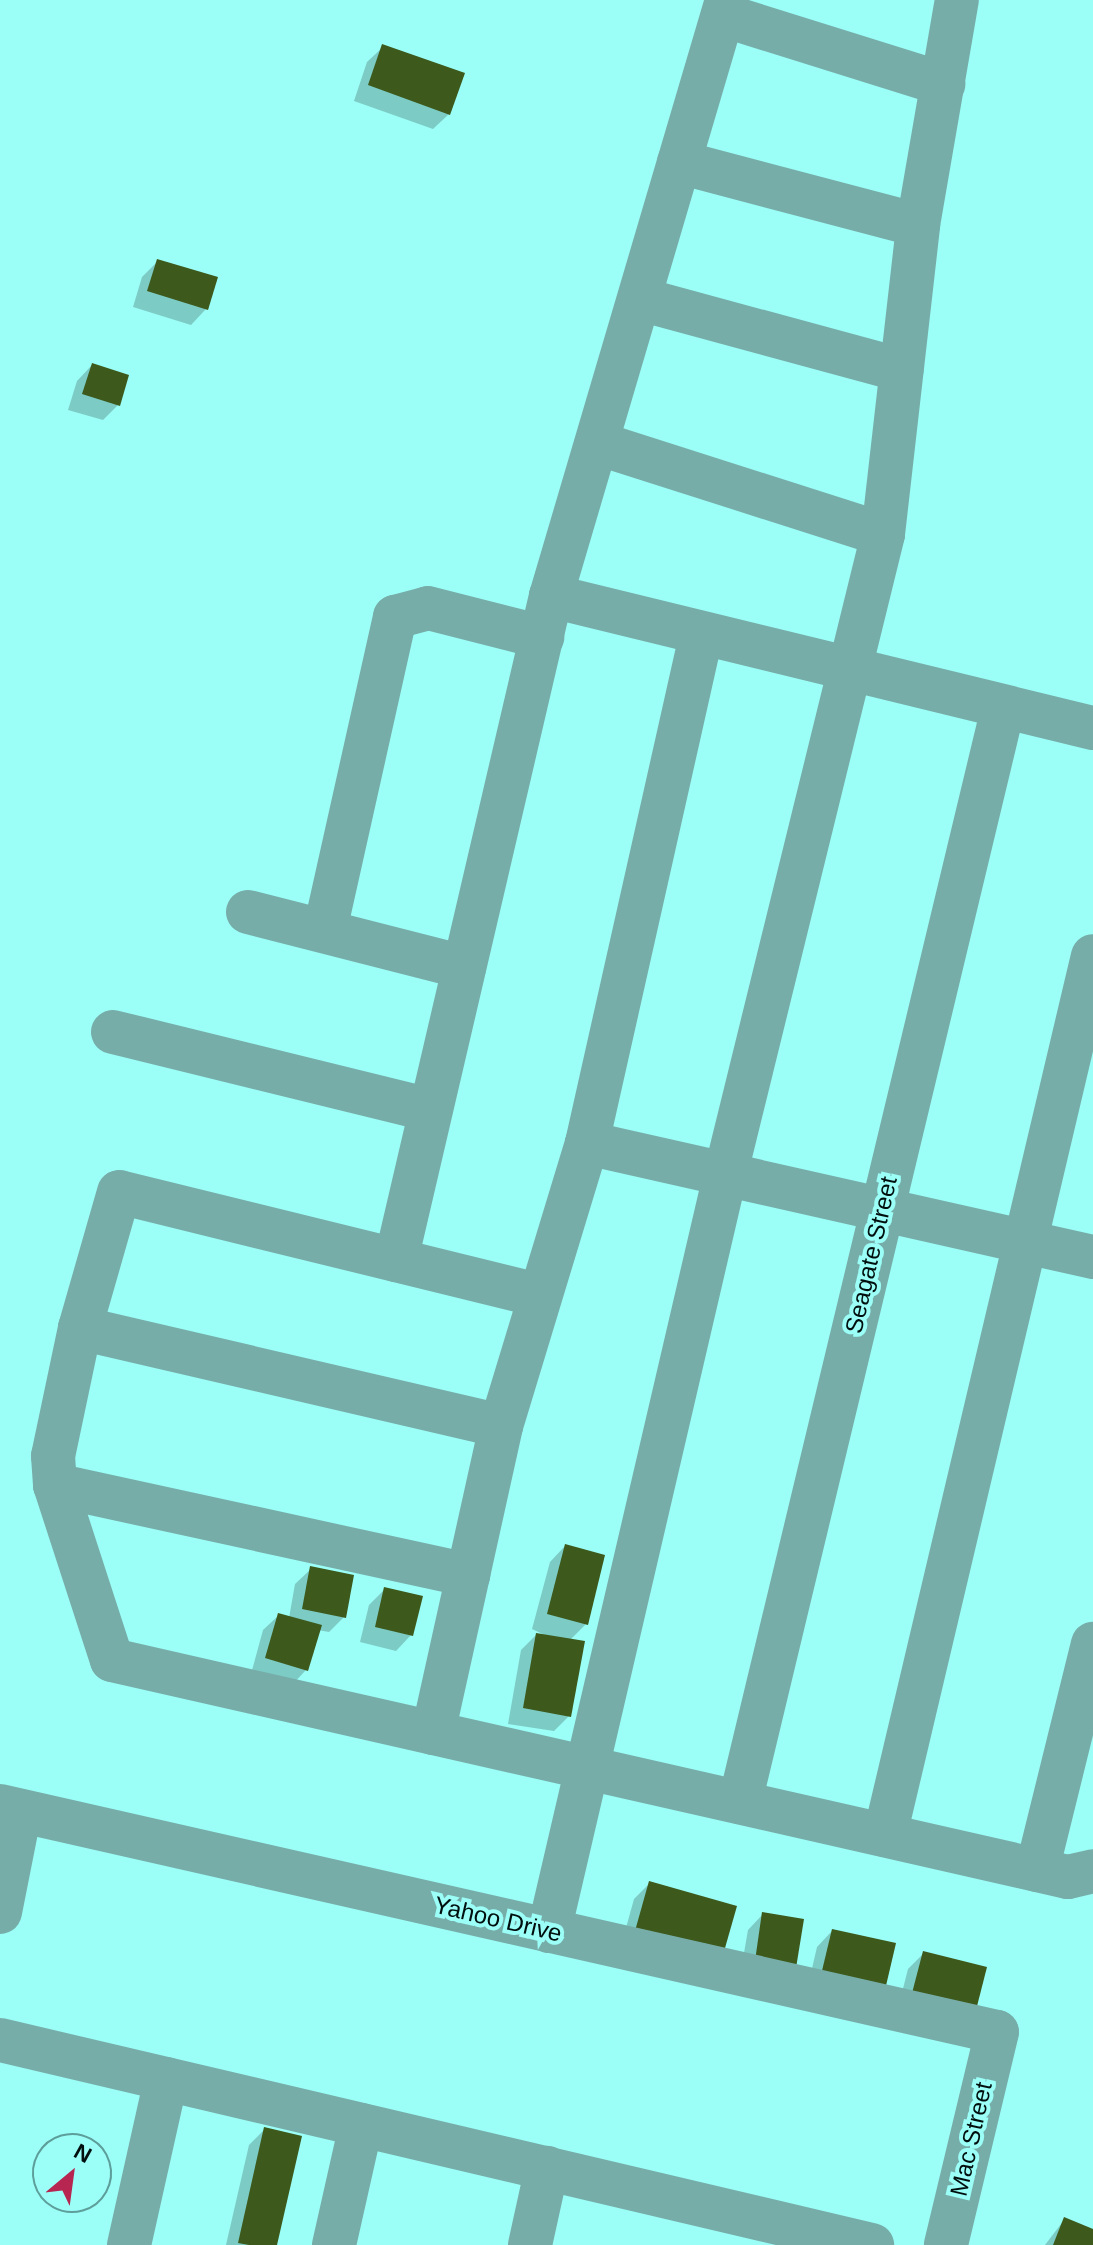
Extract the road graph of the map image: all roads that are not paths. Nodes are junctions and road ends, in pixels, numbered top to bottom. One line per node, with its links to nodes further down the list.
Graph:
1 (957, 0): 3 (street)
2 (725, 7): 3 (street); 4 (street)
3 (943, 84): 5 (street)
4 (679, 162): 5 (street); 6 (street)
5 (918, 225): 7 (street)
6 (640, 299): 7 (street); 8 (street)
7 (902, 370): 9 (street)
8 (597, 443): 9 (street); 10 (street)
9 (883, 534): 12 (street)
10 (547, 616): 11 (street); 16 (street); 18 (street)
11 (701, 636): 12 (street); 21 (street)
12 (853, 673): 13 (street); 22 (street)
13 (1003, 708): 14 (street); 23 (street, Seagate Street)
14 (1093, 728)
15 (248, 912): 16 (street)
16 (325, 930): 18 (street)
17 (1093, 956): 24 (street)
18 (464, 967): 20 (street)
19 (113, 1032): 20 (street)
20 (431, 1110): 26 (street)
21 (587, 1143): 22 (street); 27 (street)
22 (725, 1176): 23 (street); 34 (street)
23 (881, 1211): 24 (street); 35 (street, Seagate Street)
24 (1025, 1242): 25 (street); 37 (street)
25 (1093, 1257)
26 (396, 1260): 27 (street); 28 (street)
27 (538, 1295): 29 (street)
28 (80, 1328): 29 (street); 30 (street)
29 (501, 1426): 31 (street)
30 (55, 1485): 31 (street); 33 (street)
31 (468, 1575): 33 (street)
32 (1093, 1644): 38 (street)
33 (433, 1733): 34 (street)
34 (586, 1767): 35 (street); 41 (street)
35 (740, 1802): 37 (street)
36 (10, 1808): 40 (street); 41 (street, Yahoo Drive)
37 (885, 1835): 38 (street)
38 (1037, 1870): 39 (street)
39 (1093, 1871)
40 (0, 1912)
41 (549, 1931): 42 (street, Yahoo Drive)
42 (997, 2032): 52 (street, Mac Street)
43 (0, 2040): 44 (street)
44 (166, 2079): 45 (street); 48 (street)
45 (361, 2125): 46 (street); 49 (street)
46 (547, 2168): 47 (street); 50 (street)
47 (736, 2229): 51 (street)
48 (129, 2245)
49 (334, 2245)
50 (530, 2245)
51 (872, 2245)
52 (946, 2245)

